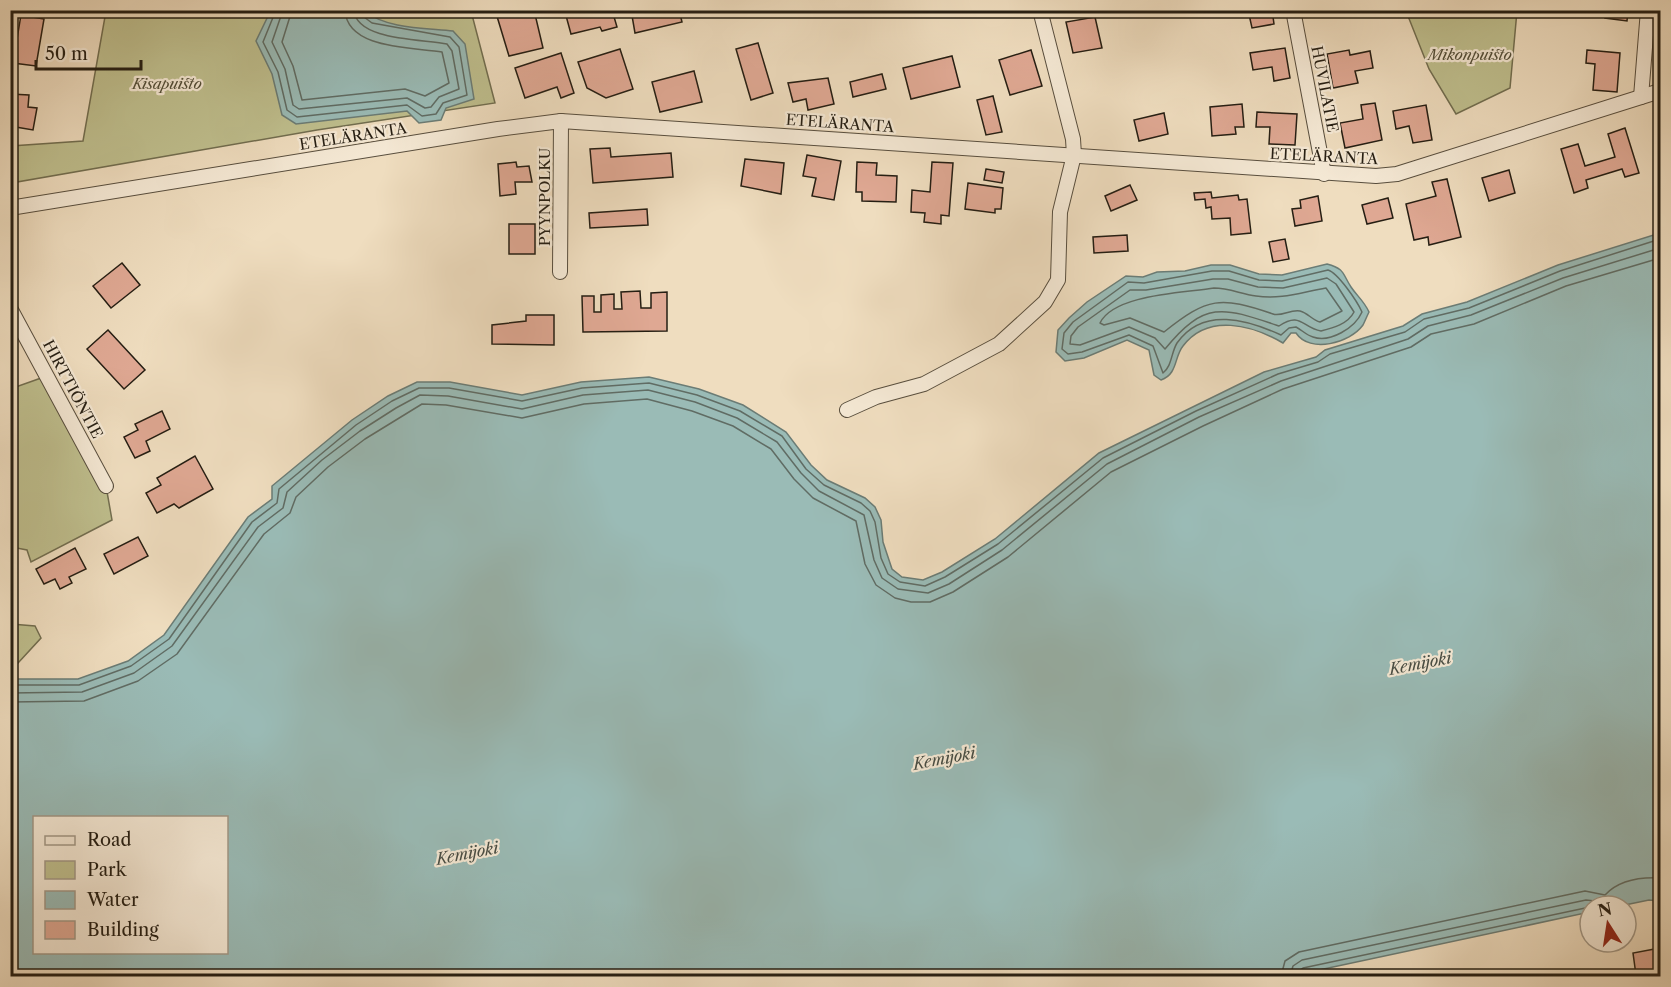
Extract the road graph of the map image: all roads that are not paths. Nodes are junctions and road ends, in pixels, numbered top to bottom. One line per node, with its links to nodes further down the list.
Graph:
1 (1040, 10): 7 (street)
2 (1293, 10): 8 (street, HUVILATIE)
3 (1648, 10): 5 (street)
4 (1660, 91): 5 (street, ETELÄRANTA)
5 (1641, 97): 8 (street, ETELÄRANTA)
6 (561, 122): 7 (street, ETELÄRANTA); 9 (street, ETELÄRANTA); 10 (street, PYYNPOLKU)
7 (1074, 155): 8 (street, ETELÄRANTA); 12 (street)
8 (1324, 174)
9 (10, 208)
10 (560, 273)
11 (10, 308): 13 (street, HIRTTIÖNTIE)
12 (847, 410)
13 (106, 486)

